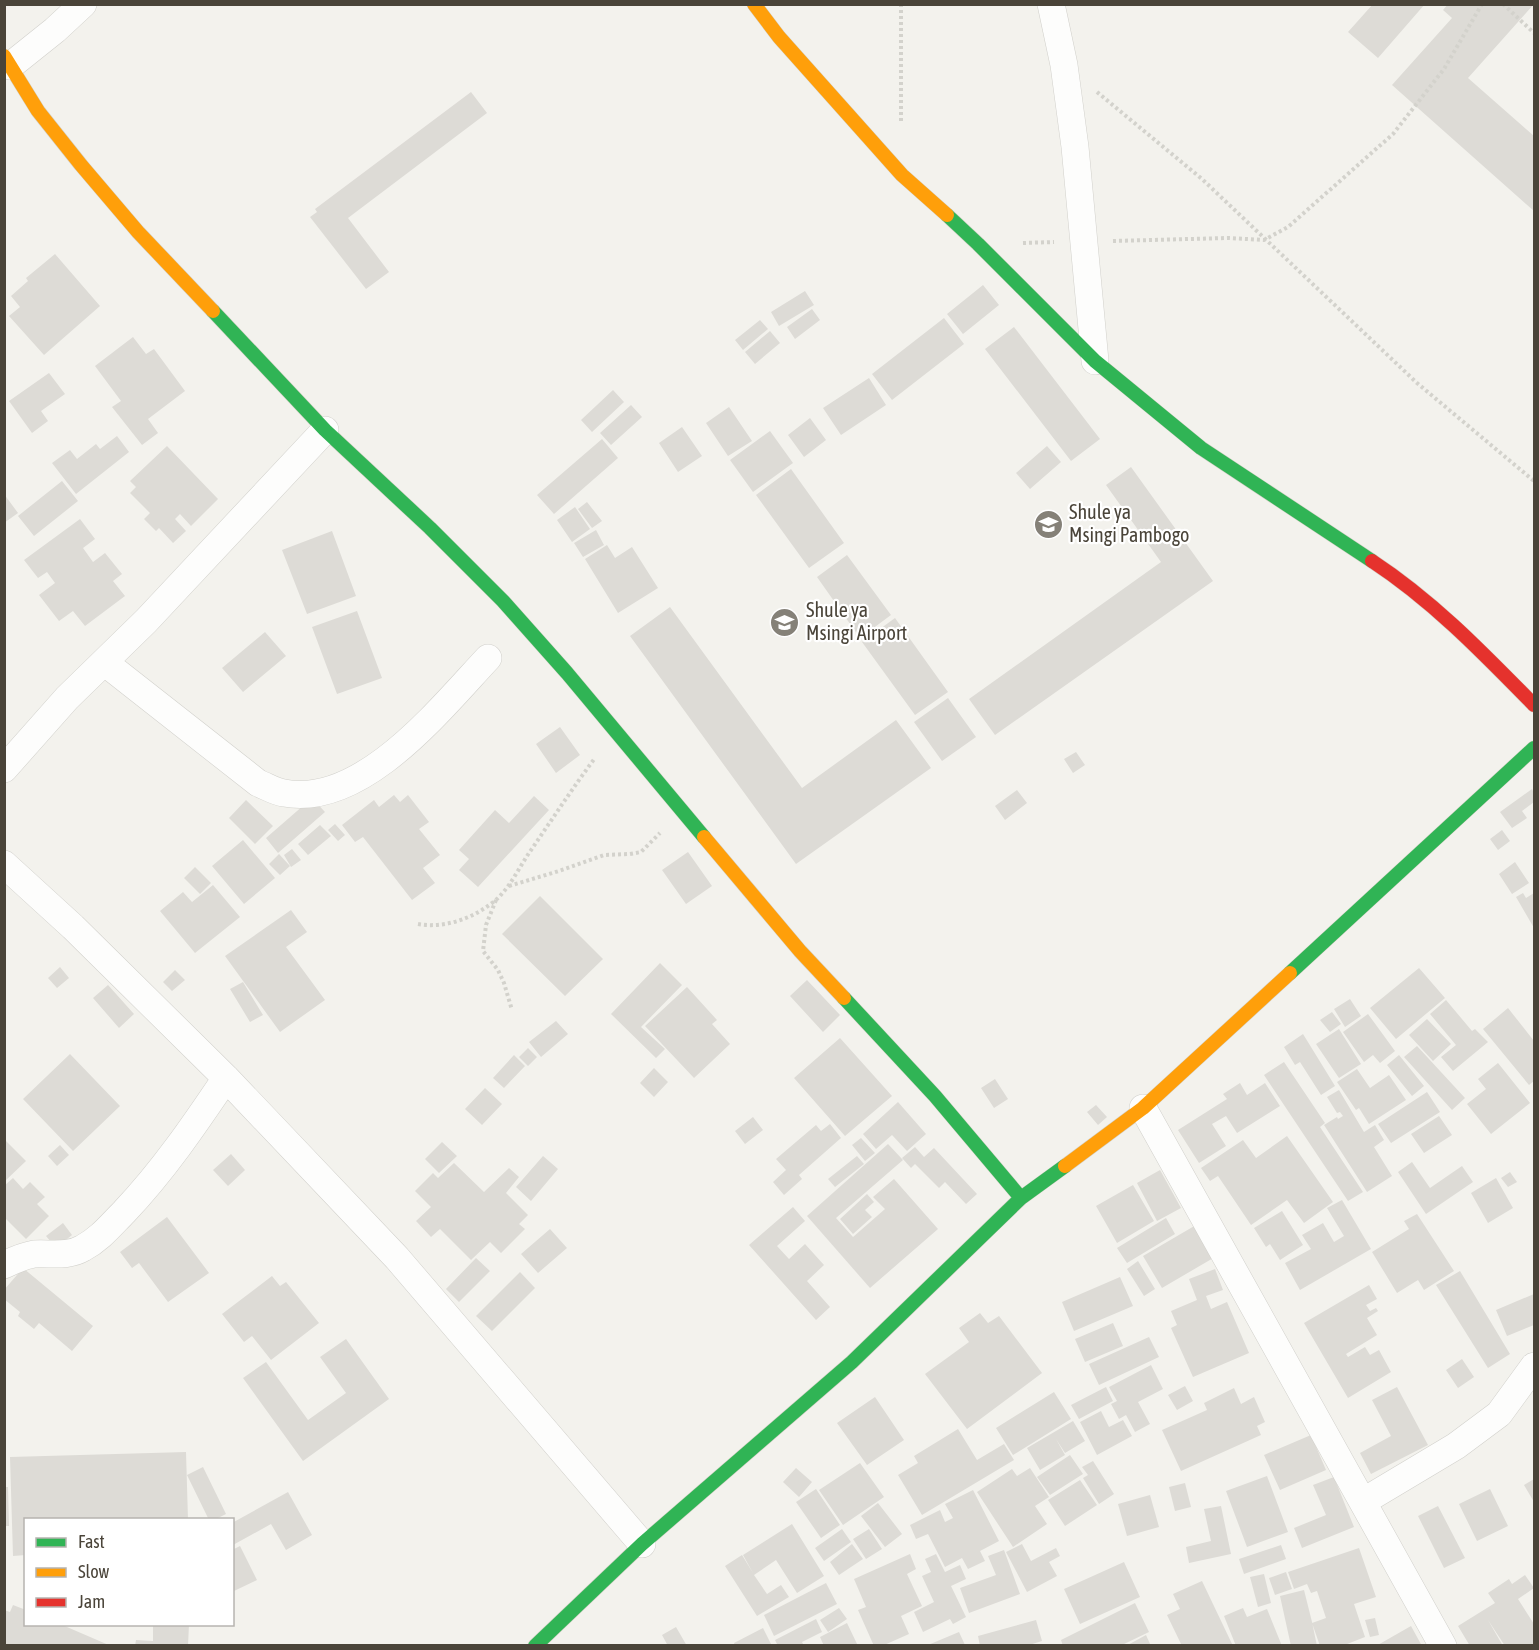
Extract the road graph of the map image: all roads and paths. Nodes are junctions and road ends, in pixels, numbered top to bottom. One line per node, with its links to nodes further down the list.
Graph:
1 (83, 4): 8 (street)
2 (754, 4): 13 (street)
3 (901, 4): 10 (path)
4 (1051, 4): 9 (street)
5 (1482, 4): 11 (path)
6 (1503, 4): 7 (path)
7 (1534, 33)
8 (7, 61): 15 (street)
9 (1064, 65): 11 (path); 12 (street)
10 (901, 129)
11 (1264, 240): 12 (path); 16 (path)
12 (1082, 242): 13 (path); 14 (street)
13 (978, 244): 14 (street)
14 (1095, 361): 19 (street)
15 (325, 430): 18 (street); 20 (street)
16 (1534, 481)
17 (489, 658): 18 (street)
18 (104, 662): 22 (street)
19 (1534, 705)
20 (616, 732): 23 (street); 25 (path)
21 (1534, 748): 30 (street)
22 (4, 769)
23 (681, 809): 25 (path); 31 (street)
24 (4, 864): 29 (street)
25 (508, 886): 26 (path)
26 (496, 899): 27 (path); 28 (path)
27 (418, 924)
28 (512, 1010)
29 (226, 1077): 32 (street); 35 (street)
30 (1143, 1108): 31 (street); 34 (street)
31 (1021, 1198): 35 (street)
32 (4, 1266)
33 (1534, 1366): 34 (street)
34 (1364, 1502): 37 (street)
35 (642, 1544): 36 (street)
36 (535, 1646)
37 (1443, 1646)

